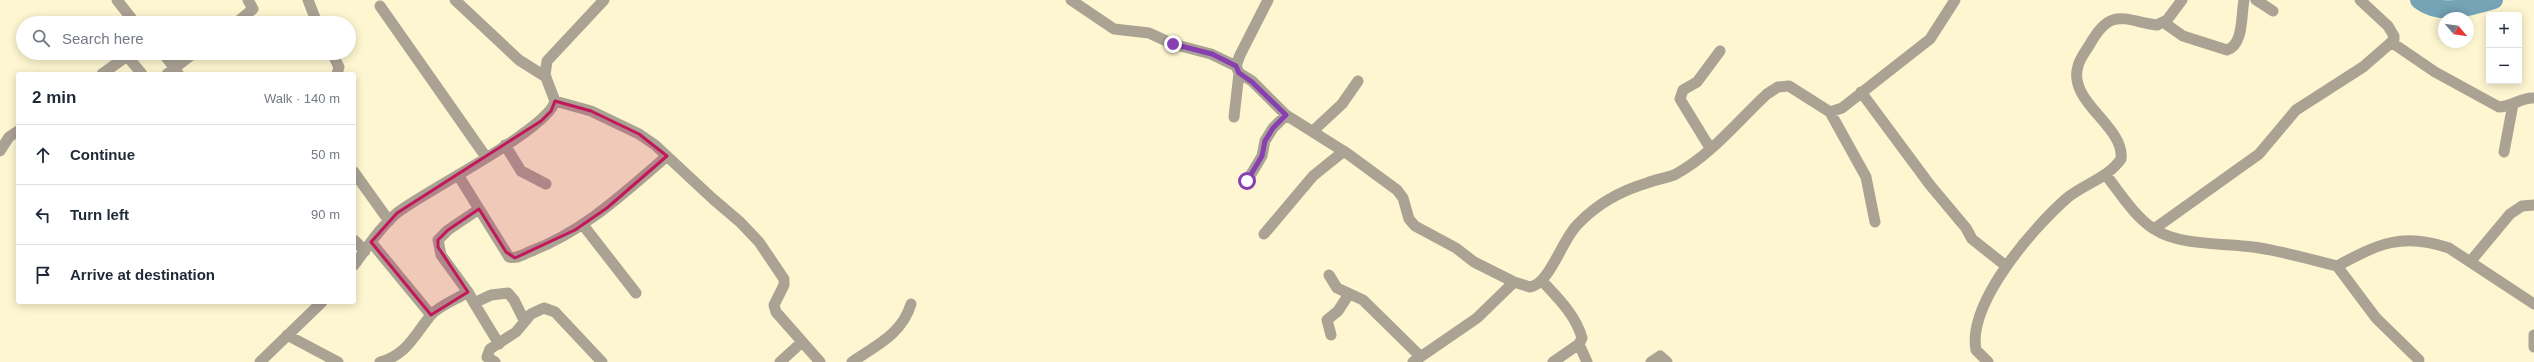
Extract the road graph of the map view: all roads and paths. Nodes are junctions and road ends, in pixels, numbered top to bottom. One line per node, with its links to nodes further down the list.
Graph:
1 (117, 0): 15 (street)
2 (248, 0): 16 (street)
3 (308, 0): 17 (street)
4 (455, 0): 31 (street)
5 (604, 0): 31 (street)
6 (1071, 0): 26 (street)
7 (1268, 0): 26 (street)
8 (1955, 0): 33 (street)
9 (2182, 0): 18 (street)
10 (2244, 0): 18 (street)
11 (2256, 0): 14 (street)
12 (2360, 0): 19 (street)
13 (380, 6): 48 (street)
14 (2273, 11)
15 (130, 16)
16 (244, 16)
17 (314, 16)
18 (2163, 22): 49 (street)
19 (2391, 42): 36 (street); 59 (street)
20 (1720, 51): 43 (street)
21 (120, 60): 27 (street)
22 (131, 60): 28 (street)
23 (167, 60): 29 (street)
24 (186, 60): 29 (street)
25 (336, 60): 30 (street)
26 (1237, 70): 38 (street); 39 (street)
27 (105, 72)
28 (140, 72)
29 (173, 72)
30 (337, 72)
31 (546, 77): 35 (street)
32 (1358, 81): 40 (street)
33 (1861, 92): 37 (street); 65 (street)
34 (2533, 95): 36 (street)
35 (555, 101): 42 (street); 47 (street)
36 (2513, 104): 46 (street)
37 (1830, 112): 43 (street); 57 (street)
38 (1286, 115): 40 (street); 52 (street)
39 (1234, 117)
40 (1312, 131): 45 (street)
41 (16, 132): 44 (street)
42 (505, 145): 48 (street); 53 (street)
43 (1710, 148): 69 (street)
44 (0, 150)
45 (1344, 151): 60 (street); 68 (street)
46 (2504, 152)
47 (667, 156): 58 (street); 82 (street)
48 (486, 157): 51 (street)
49 (2106, 174): 59 (street); 65 (street)
50 (356, 175): 56 (street)
51 (458, 175): 55 (street); 56 (street)
52 (1247, 181)
53 (546, 184)
54 (2534, 205): 64 (street)
55 (479, 209): 58 (street); 70 (street)
56 (389, 221): 62 (street)
57 (1875, 222)
58 (583, 225): 71 (street)
59 (2154, 229): 66 (street)
60 (1264, 234)
61 (356, 241): 62 (street)
62 (368, 247): 63 (street); 77 (street)
63 (356, 262)
64 (2470, 262): 66 (street); 76 (street)
65 (2006, 266): 100 (street)
66 (2337, 266): 87 (street)
67 (1329, 275): 72 (street)
68 (1514, 282): 69 (street); 86 (street)
69 (1543, 282): 84 (street)
70 (468, 292): 73 (street); 77 (street)
71 (636, 293)
72 (1349, 294): 80 (street); 86 (street)
73 (474, 303): 78 (street); 83 (street)
74 (320, 304): 79 (street)
75 (911, 304): 95 (street)
76 (2534, 304)
77 (431, 315): 90 (street)
78 (524, 320): 83 (street); 92 (street)
79 (287, 335): 88 (street); 89 (street)
80 (1331, 335)
81 (2534, 335): 85 (street)
82 (802, 342): 93 (street); 94 (street)
83 (499, 344): 91 (street)
84 (1579, 344): 96 (street); 97 (street)
85 (2534, 347)
86 (1416, 359)
87 (2419, 360)
88 (260, 362)
89 (338, 362)
90 (380, 362)
91 (495, 362)
92 (602, 362)
93 (780, 362)
94 (820, 362)
95 (852, 362)
96 (1553, 362)
97 (1587, 362)
98 (1651, 362): 99 (street)
99 (1667, 362)
100 (1988, 362)

